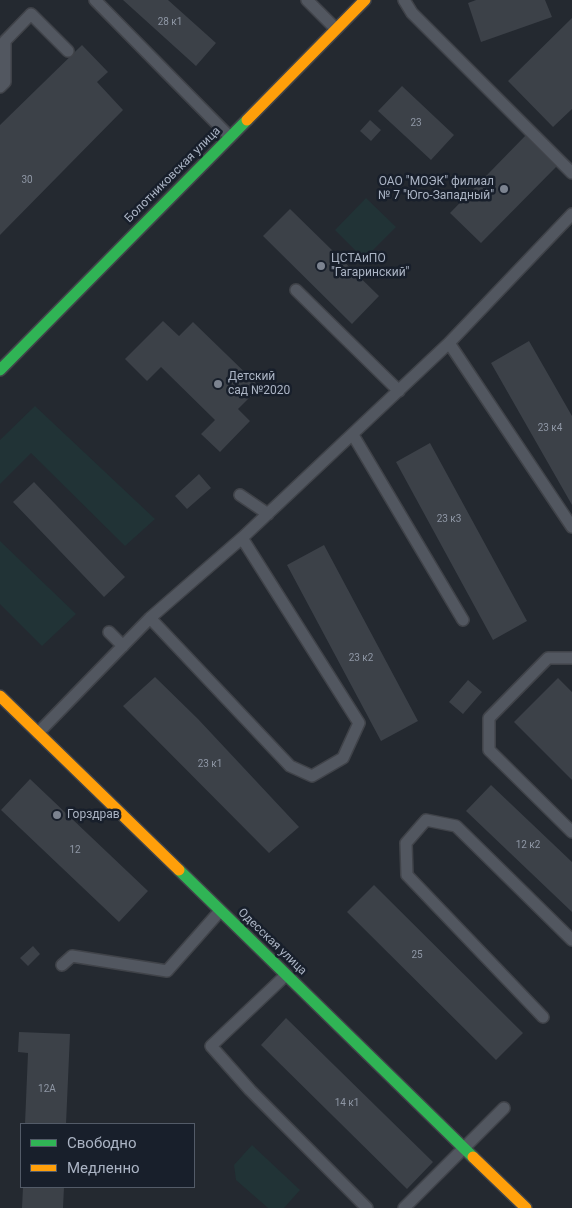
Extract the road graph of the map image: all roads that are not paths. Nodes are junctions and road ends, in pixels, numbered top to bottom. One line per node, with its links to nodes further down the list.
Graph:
1 (95, 0): 8 (lane)
2 (307, 0): 5 (lane)
3 (365, 0): 5 (street, Болотниковская улица)
4 (404, 0): 9 (lane)
5 (336, 29): 8 (street, Болотниковская улица)
6 (68, 51): 7 (lane)
7 (0, 87)
8 (230, 137): 14 (street, Болотниковская улица)
9 (572, 173)
10 (569, 218): 11 (lane); 13 (lane)
11 (572, 232)
12 (296, 290): 15 (lane)
13 (450, 343): 15 (lane); 19 (lane)
14 (1, 366)
15 (399, 391): 16 (lane)
16 (353, 435): 18 (lane); 22 (lane)
17 (240, 495): 18 (lane)
18 (268, 514): 20 (lane)
19 (572, 527)
20 (242, 538): 21 (lane); 21 (lane)
21 (150, 618): 24 (lane)
22 (463, 620)
23 (109, 632): 24 (lane)
24 (123, 646): 27 (lane)
25 (572, 658): 28 (lane)
26 (0, 696): 27 (street, Одесская улица)
27 (38, 733): 29 (street, Одесская улица)
28 (572, 832)
29 (220, 911): 31 (lane); 32 (street, Одесская улица)
30 (572, 940): 33 (lane)
31 (62, 965)
32 (286, 975): 35 (street, Одесская улица); 36 (lane)
33 (543, 1017)
34 (504, 1108): 35 (lane)
35 (465, 1147): 37 (lane); 38 (street, Одесская улица)
36 (367, 1208)
37 (404, 1208)
38 (526, 1208)

